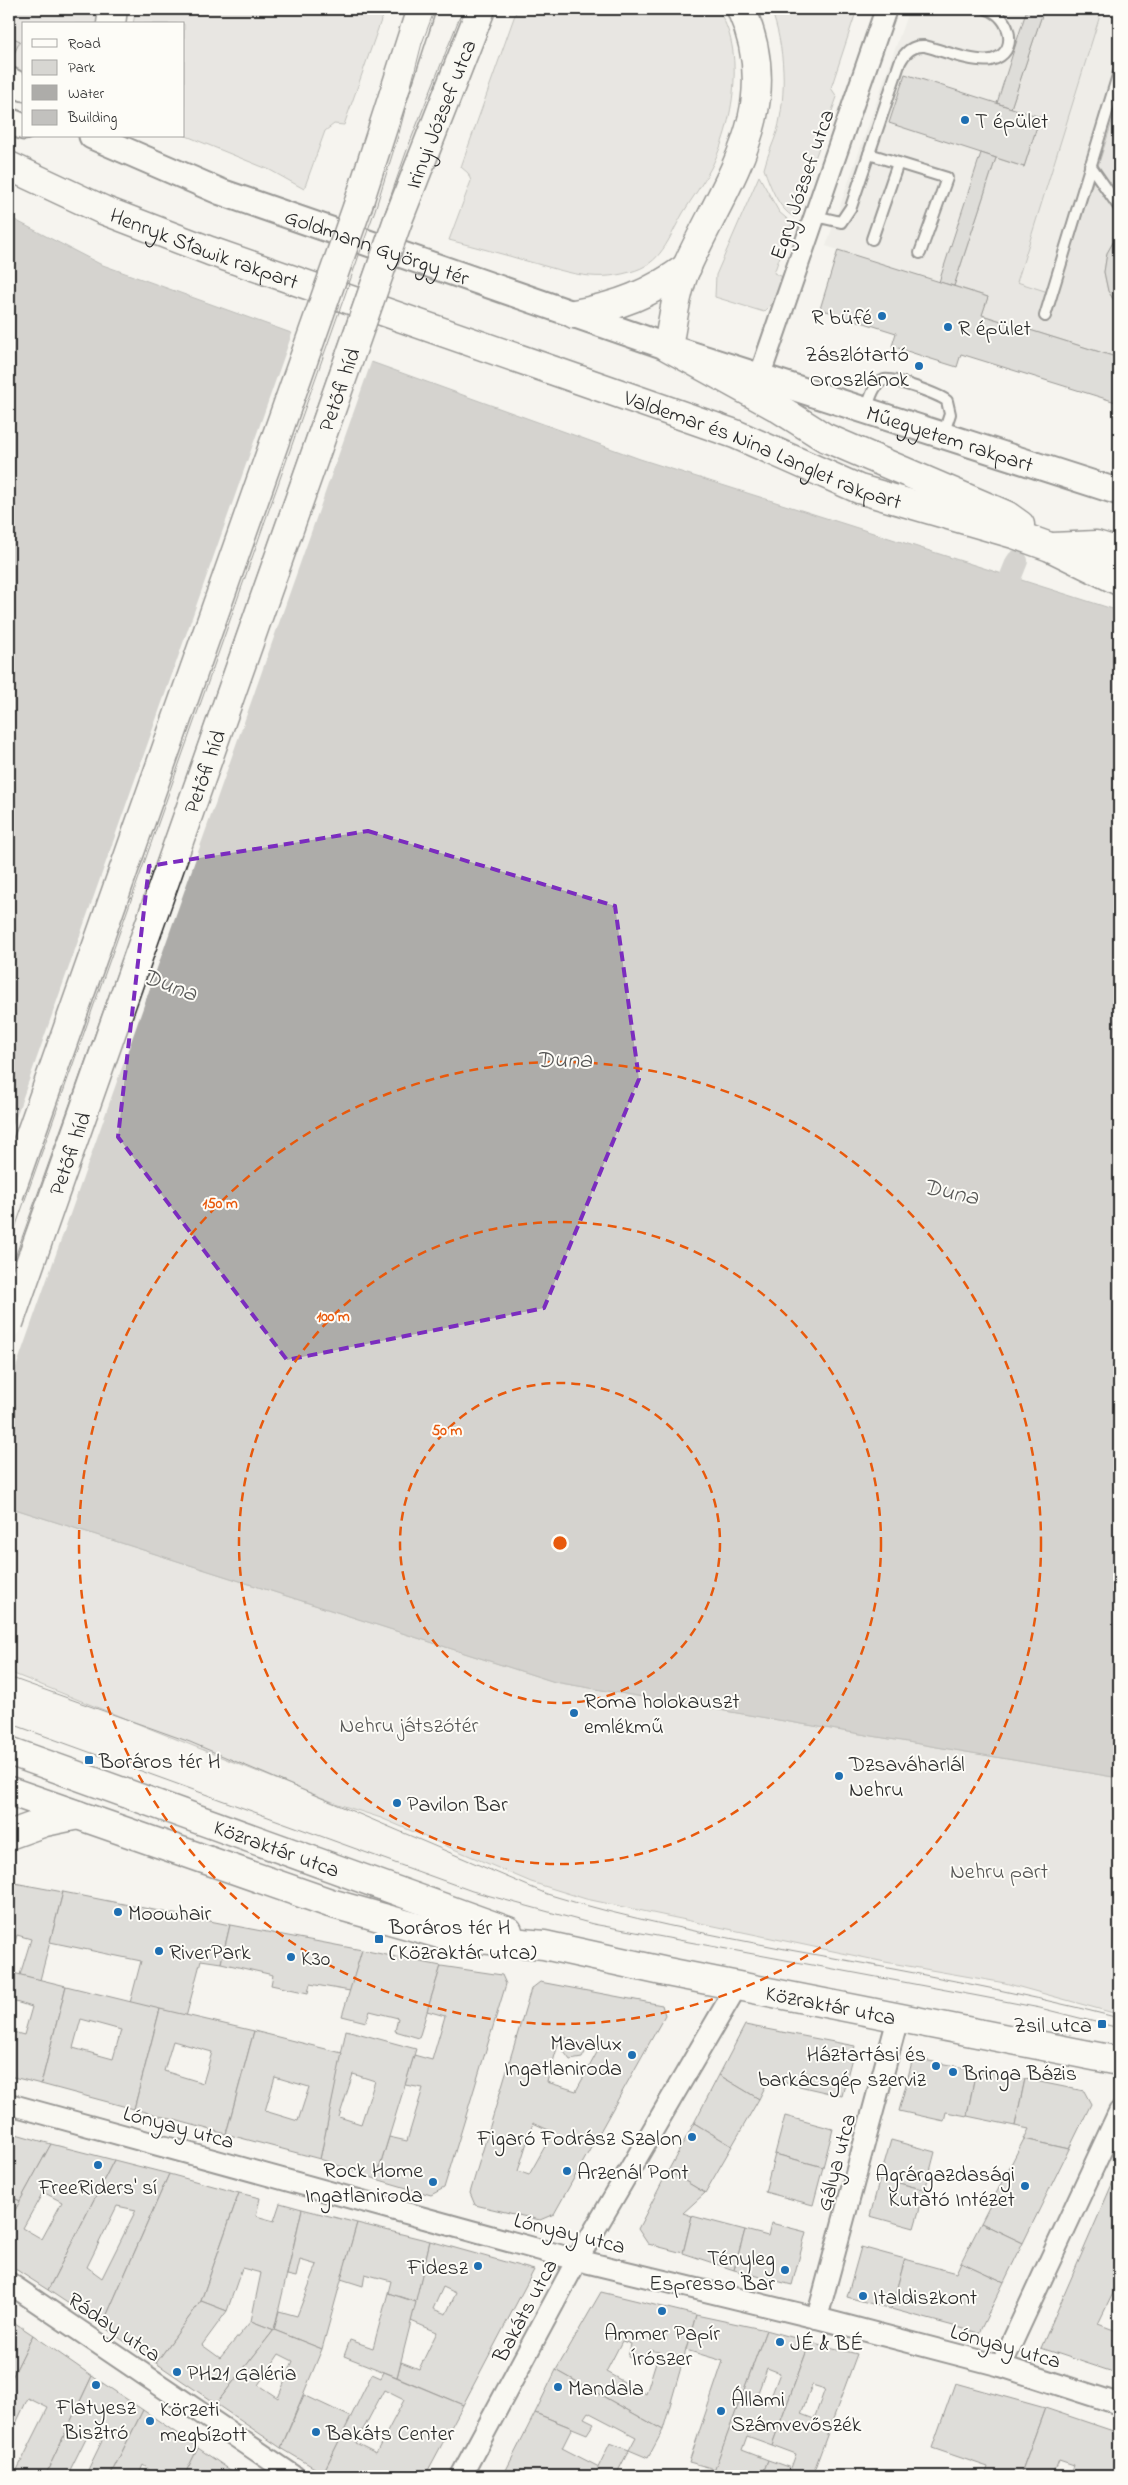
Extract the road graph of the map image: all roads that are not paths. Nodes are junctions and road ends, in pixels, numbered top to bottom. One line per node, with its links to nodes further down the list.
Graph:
1 (113, 9): 7 (main road)
2 (421, 9): 18 (main road, Irinyi József utca)
3 (481, 9): 21 (main road, Irinyi József utca)
4 (741, 9): 24 (main road)
5 (886, 9): 20 (street, Egry József utca)
6 (987, 9): 14 (lane)
7 (111, 22)
8 (1119, 72): 16 (lane)
9 (9, 80): 10 (street)
10 (22, 87)
11 (9, 121): 12 (street)
12 (22, 126)
13 (97, 138): 25 (street, Goldmann György tér)
14 (869, 154): 15 (lane); 20 (lane)
15 (898, 163): 22 (lane); 23 (lane)
16 (1090, 165): 19 (lane); 26 (lane)
17 (9, 166): 27 (main road, Henryk Sławik rakpart)
18 (358, 205): 36 (main road, Petőfi híd, bridge)
19 (1119, 206)
20 (815, 216): 29 (street, Egry József utca)
21 (398, 220): 37 (main road, Petőfi híd, bridge)
22 (872, 240)
23 (920, 253)
24 (687, 267): 25 (main road); 28 (main road)
25 (574, 314): 28 (street, Goldmann György tér)
26 (1045, 316)
27 (405, 319): 33 (main road, Valdemar és Nina Langlet rakpart)
28 (668, 347): 29 (street, Műegyetem rakpart); 33 (main road)
29 (760, 375): 30 (street, Műegyetem rakpart)
30 (866, 411): 31 (street, Műegyetem rakpart); 31 (lane)
31 (943, 435): 32 (street, Műegyetem rakpart)
32 (1119, 492)
33 (1050, 547): 34 (main road); 35 (main road, Valdemar és Nina Langlet rakpart)
34 (1119, 552)
35 (1119, 581)
36 (9, 1195)
37 (9, 1323)
38 (16, 1759): 42 (main road, Közraktár utca)
39 (9, 1791): 40 (main road, Közraktár utca)
40 (78, 1815): 41 (main road); 44 (main road, Közraktár utca)
41 (9, 1834)
42 (343, 1872): 43 (lane); 46 (main road, Közraktár utca)
43 (374, 1892)
44 (330, 1903): 45 (lane); 46 (main road, Közraktár utca)
45 (368, 1905)
46 (544, 1945): 47 (main road, Közraktár utca)
47 (737, 1986): 48 (main road, Közraktár utca); 52 (street, Bakáts utca)
48 (898, 2018): 49 (main road, Közraktár utca); 54 (street, Gálya utca)
49 (1119, 2061)
50 (9, 2104): 52 (street, Lónyay utca)
51 (1119, 2112): 55 (street)
52 (578, 2260): 54 (street, Lónyay utca); 58 (street, Bakáts utca)
53 (9, 2283): 57 (street, Ráday utca)
54 (817, 2318): 55 (street, Lónyay utca)
55 (1001, 2366): 56 (street, Lónyay utca)
56 (1119, 2404)
57 (294, 2476)
58 (461, 2476)

